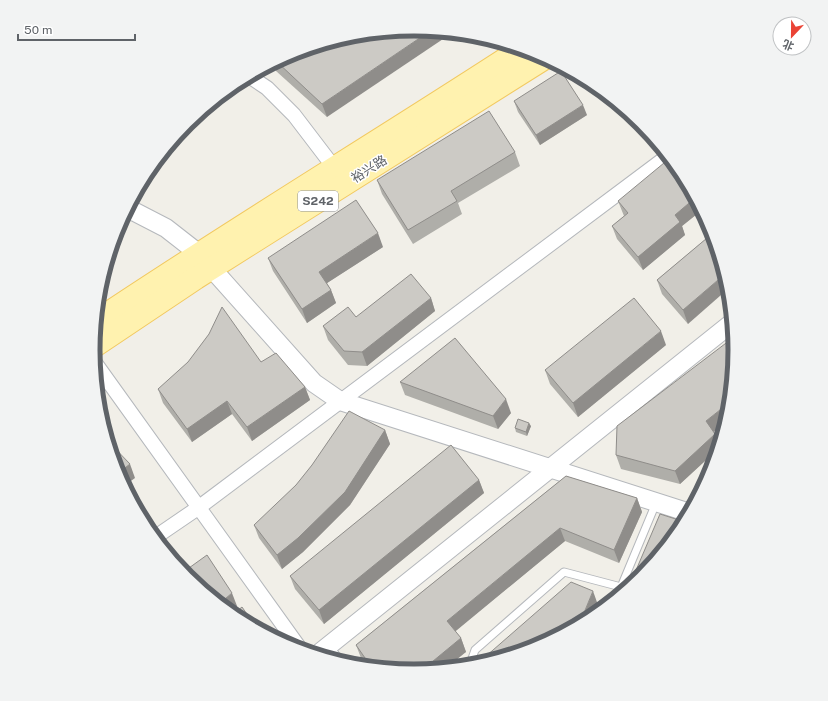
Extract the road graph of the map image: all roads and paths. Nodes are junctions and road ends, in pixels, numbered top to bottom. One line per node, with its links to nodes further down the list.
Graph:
1 (514, 53): 5 (main road, 裕兴路 / S242)
2 (538, 62): 5 (main road, 裕兴路 / S242)
3 (254, 80): 5 (street)
4 (664, 159): 12 (street)
5 (341, 176): 7 (main road, 裕兴路 / S242)
6 (132, 211): 7 (street)
7 (204, 261): 8 (main road, 裕兴路 / S242); 10 (main road, 裕兴路 / S242); 12 (street)
8 (101, 319)
9 (728, 326): 13 (street)
10 (100, 342)
11 (100, 369): 15 (street)
12 (340, 401): 13 (street); 15 (street)
13 (550, 469): 14 (street); 20 (street)
14 (656, 502): 16 (street); 18 (lane)
15 (198, 508): 17 (street); 19 (street)
16 (684, 511)
17 (159, 534)
18 (621, 587): 21 (lane)
19 (295, 641)
20 (323, 651)
21 (472, 659)

